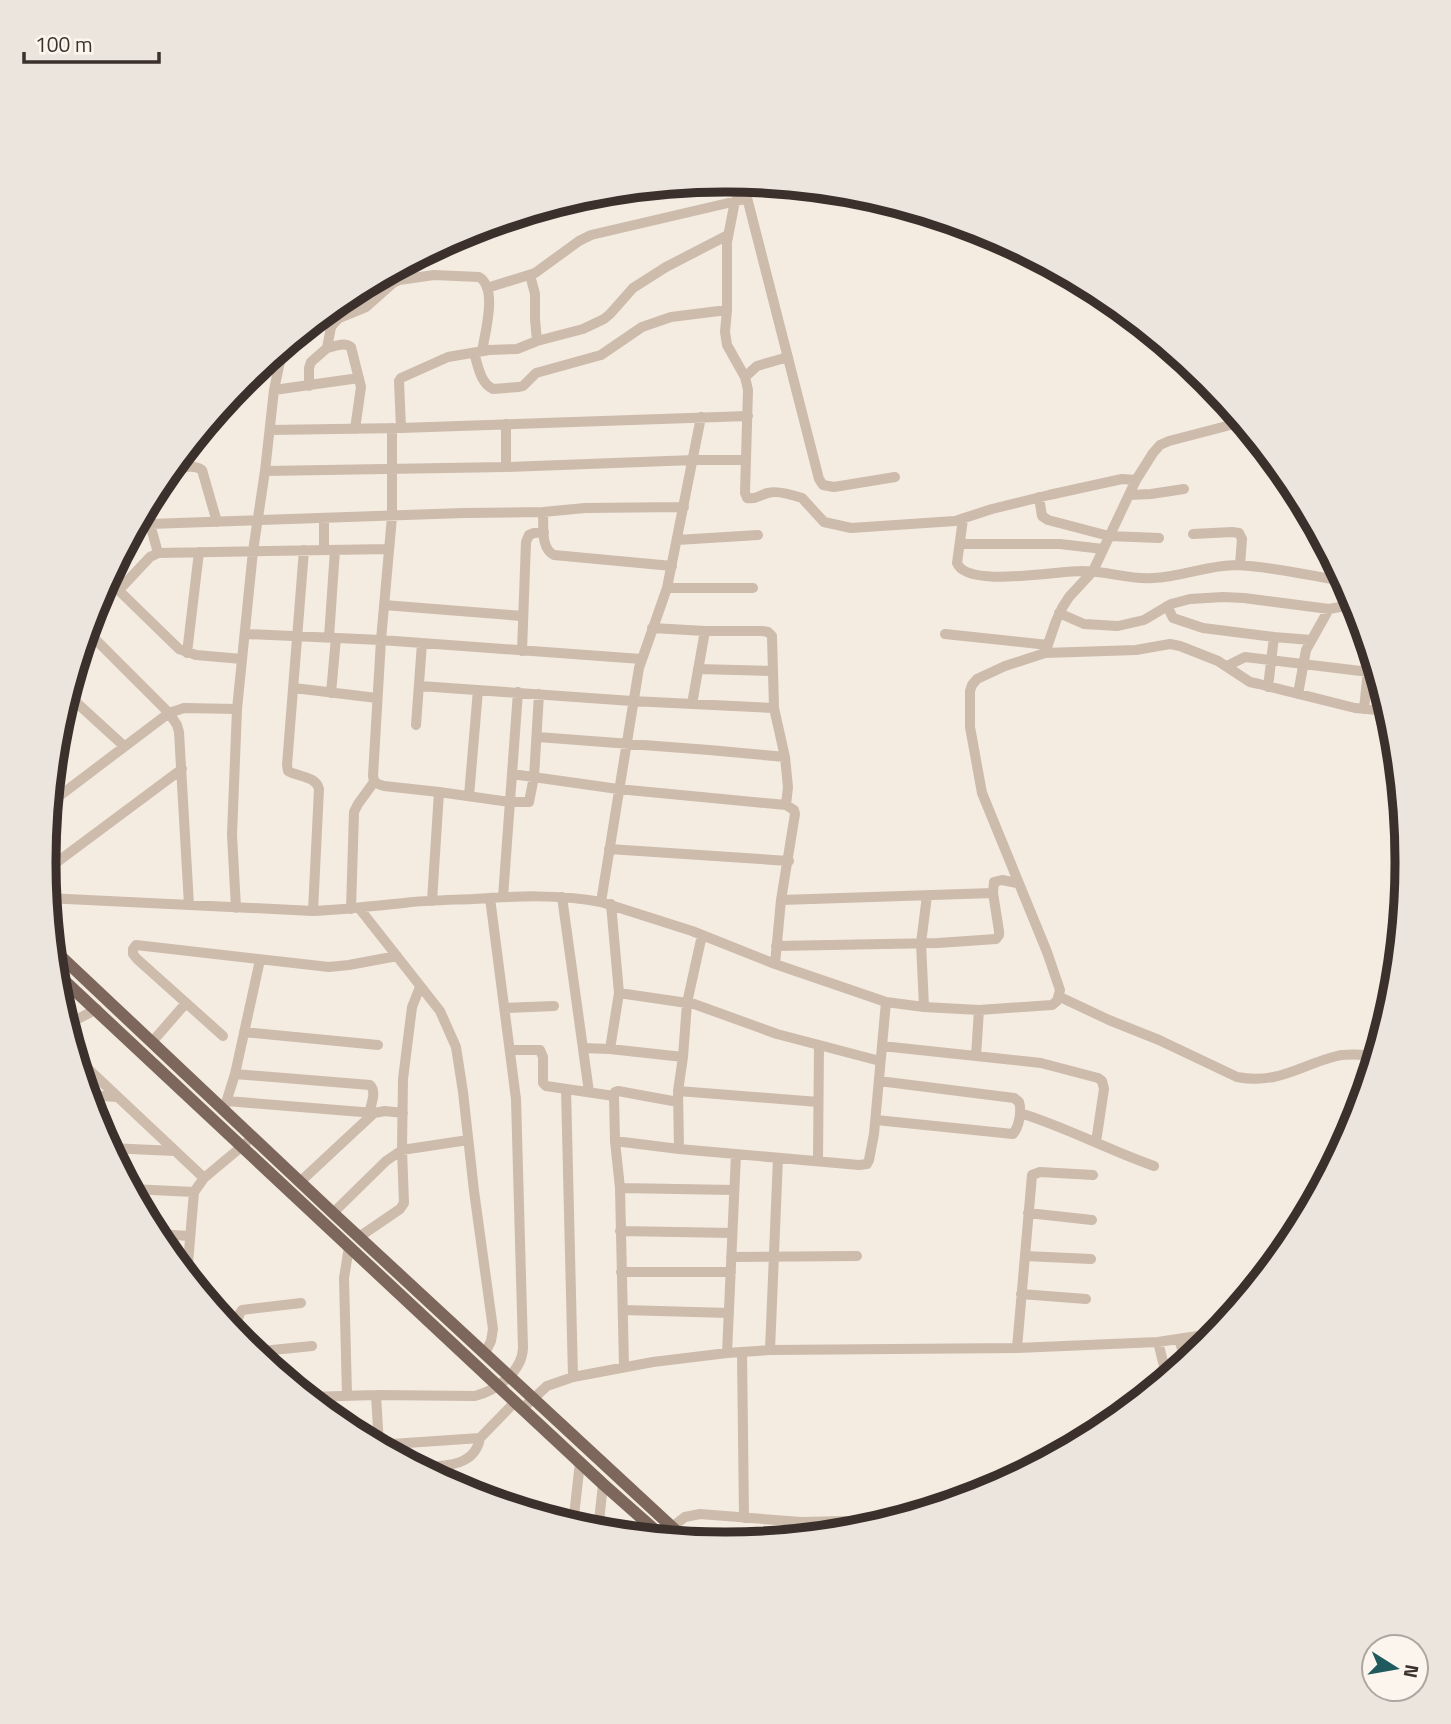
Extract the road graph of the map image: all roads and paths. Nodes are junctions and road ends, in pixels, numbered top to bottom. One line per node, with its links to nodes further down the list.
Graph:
1 (746, 193): 2 (street)
2 (747, 199): 3 (street); 13 (street)
3 (735, 201): 4 (street); 5 (street)
4 (728, 235): 9 (street); 10 (street)
5 (530, 275): 6 (street); 10 (street)
6 (487, 288): 8 (street); 12 (street)
7 (362, 300): 8 (street)
8 (366, 307): 11 (street)
9 (727, 310): 12 (street); 15 (street)
10 (537, 341): 12 (street)
11 (327, 348): 16 (street); 17 (street)
12 (478, 352): 23 (street)
13 (788, 357): 15 (street); 32 (street)
14 (280, 363): 18 (street)
15 (745, 377): 19 (street)
16 (359, 378): 17 (street); 24 (street)
17 (309, 386): 18 (street)
18 (274, 390): 25 (street)
19 (748, 416): 20 (street); 27 (street)
20 (701, 417): 21 (street); 26 (street)
21 (506, 424): 23 (street); 29 (street)
22 (1232, 425): 33 (street)
23 (396, 428): 24 (street); 30 (street)
24 (355, 429): 25 (street)
25 (270, 430): 31 (street)
26 (694, 460): 27 (street); 29 (street); 37 (street)
27 (746, 460): 41 (street)
28 (185, 467): 43 (street)
29 (506, 467): 30 (street)
30 (392, 469): 31 (street); 39 (street)
31 (265, 471): 42 (street)
32 (895, 477)
33 (1136, 480): 35 (street); 36 (street)
34 (1184, 489): 35 (street)
35 (1129, 495): 48 (street)
36 (1039, 497): 41 (street); 48 (street)
37 (684, 507): 38 (street); 50 (street)
38 (543, 512): 39 (street); 45 (street)
39 (392, 517): 40 (street); 52 (street)
40 (324, 519): 42 (street); 55 (street)
41 (963, 519): 51 (street)
42 (258, 520): 43 (street); 56 (street)
43 (217, 522): 44 (street)
44 (149, 524): 58 (street)
45 (544, 532): 60 (street); 72 (street)
46 (1193, 534): 59 (street)
47 (758, 535): 50 (street)
48 (1109, 536): 49 (street); 53 (street)
49 (1158, 538)
50 (677, 540): 60 (street)
51 (960, 544): 53 (street); 61 (street)
52 (389, 549): 55 (street); 67 (street)
53 (1102, 549): 61 (street)
54 (304, 550): 55 (street); 56 (street); 77 (street)
55 (330, 550): 79 (street)
56 (253, 551): 57 (street); 75 (street)
57 (199, 552): 58 (street); 86 (street)
58 (158, 553): 66 (street)
59 (1240, 565): 61 (street); 62 (street)
60 (672, 566): 64 (street)
61 (1093, 571): 71 (street)
62 (1332, 579)
63 (116, 587): 66 (street)
64 (667, 588): 65 (street); 73 (street)
65 (753, 588)
66 (119, 590): 86 (street)
67 (384, 606): 72 (street); 81 (street)
68 (1167, 606): 70 (street); 71 (street); 78 (street)
69 (1344, 606): 70 (street)
70 (1329, 609): 82 (street)
71 (1059, 613): 84 (street)
72 (523, 616): 85 (street)
73 (652, 628): 74 (street); 88 (street)
74 (705, 631): 92 (street); 93 (street)
75 (246, 634): 77 (street); 87 (street)
76 (945, 634): 84 (street)
77 (297, 636): 79 (street); 98 (street)
78 (1273, 637): 82 (street); 89 (street)
79 (333, 638): 81 (street); 101 (street)
80 (95, 639): 112 (street)
81 (381, 640): 83 (street); 104 (street)
82 (1311, 640): 90 (street)
83 (422, 643): 85 (street); 96 (street)
84 (1046, 649): 91 (street); 131 (street)
85 (522, 650): 88 (street)
86 (187, 653): 87 (street)
87 (242, 659): 109 (street)
88 (641, 659): 105 (street)
89 (1271, 661): 90 (street); 91 (street); 97 (street)
90 (1303, 665): 94 (street); 103 (street)
91 (1227, 666): 97 (street)
92 (698, 669): 93 (street); 107 (street)
93 (773, 671): 108 (street)
94 (1367, 671)
95 (1370, 683): 110 (street)
96 (420, 686): 99 (street); 113 (street)
97 (1268, 687): 103 (street)
98 (293, 688): 101 (street); 144 (street)
99 (478, 690): 100 (street); 125 (street)
100 (518, 692): 102 (street); 119 (street)
101 (331, 693): 104 (street)
102 (539, 694): 105 (street); 114 (street)
103 (1298, 694): 110 (street)
104 (377, 698): 121 (street)
105 (632, 701): 107 (street); 115 (street)
106 (76, 703): 116 (street)
107 (692, 704): 108 (street)
108 (774, 708): 117 (street)
109 (237, 709): 112 (street); 142 (street)
110 (1364, 709): 111 (street)
111 (1377, 710)
112 (169, 713): 116 (street); 118 (street)
113 (416, 725)
114 (537, 737): 115 (street); 120 (street)
115 (626, 743): 117 (street); 122 (street)
116 (124, 746): 124 (street)
117 (785, 757): 127 (street)
118 (182, 769): 130 (street); 141 (street)
119 (512, 774): 120 (street); 126 (street)
120 (534, 777): 122 (street); 126 (street)
121 (374, 782): 123 (street); 143 (street)
122 (618, 789): 127 (street); 128 (street)
123 (439, 792): 125 (street); 139 (street)
124 (60, 796)
125 (469, 796): 126 (street)
126 (510, 802): 134 (street)
127 (786, 806): 129 (street)
128 (609, 849): 129 (street); 140 (street)
129 (789, 861): 138 (street)
130 (56, 863)
131 (1017, 883): 132 (street); 155 (street)
132 (993, 893): 133 (street); 146 (street)
133 (927, 896): 138 (street); 146 (street)
134 (503, 897): 135 (street); 137 (street)
135 (562, 897): 140 (street); 171 (street)
136 (57, 898): 141 (street)
137 (490, 898): 139 (street); 161 (street)
138 (781, 900): 147 (street)
139 (432, 901): 143 (street)
140 (606, 903): 145 (street); 154 (street)
141 (189, 905): 142 (street)
142 (236, 908): 144 (street)
143 (355, 908): 144 (street); 148 (street)
144 (313, 911)
145 (702, 935): 151 (street); 158 (street)
146 (921, 943): 147 (street); 160 (street)
147 (776, 946): 151 (street)
148 (397, 956): 150 (street); 153 (street)
149 (64, 959): 167 (main road)
150 (260, 960): 157 (street); 165 (street)
151 (775, 964): 156 (street)
152 (67, 983): 162 (main road)
153 (421, 987): 190 (street); 194 (street)
154 (619, 993): 158 (street); 172 (street)
155 (1060, 996): 163 (street); 174 (street)
156 (886, 1002): 160 (street); 170 (street)
157 (186, 1003): 166 (street); 167 (street)
158 (688, 1003): 169 (street); 176 (street)
159 (554, 1006): 161 (street)
160 (924, 1007): 163 (street)
161 (505, 1008): 173 (street)
162 (97, 1009): 164 (street); 197 (main road)
163 (979, 1010): 175 (street)
164 (75, 1020)
165 (244, 1032): 168 (street); 179 (street)
166 (223, 1036)
167 (152, 1042): 188 (main road)
168 (378, 1045)
169 (820, 1045): 177 (street); 187 (street)
170 (883, 1046): 175 (street); 177 (street)
171 (583, 1048): 172 (street); 182 (street)
172 (610, 1049): 176 (street)
173 (510, 1050): 181 (street); 249 (street)
174 (1366, 1055)
175 (976, 1056): 196 (street)
176 (683, 1057): 185 (street)
177 (880, 1061): 180 (street)
178 (90, 1071): 186 (street)
179 (235, 1074): 188 (street); 189 (street)
180 (878, 1081): 191 (street); 192 (street)
181 (566, 1089): 182 (street); 250 (street)
182 (589, 1092): 184 (street)
183 (99, 1096): 186 (street)
184 (614, 1096): 185 (street); 195 (street)
185 (678, 1096): 187 (street); 199 (street)
186 (117, 1097): 201 (street)
187 (818, 1102): 204 (street)
188 (225, 1105): 189 (street); 193 (main road)
189 (371, 1113): 190 (street); 208 (street)
190 (403, 1113): 200 (street)
191 (1020, 1113): 192 (street); 196 (street)
192 (876, 1120): 204 (street)
193 (253, 1136): 197 (street); 208 (main road)
194 (468, 1140): 200 (street); 245 (street)
195 (615, 1141): 199 (street); 209 (street)
196 (1096, 1142): 205 (street)
197 (241, 1147): 207 (street); 221 (main road)
198 (121, 1149): 201 (street)
199 (679, 1149): 202 (street)
200 (402, 1150): 213 (street); 220 (street)
201 (175, 1151): 207 (street)
202 (736, 1154): 203 (street); 211 (street)
203 (778, 1158): 204 (street); 225 (street)
204 (818, 1161)
205 (1154, 1167)
206 (1093, 1175): 214 (street)
207 (204, 1178): 212 (street)
208 (301, 1181): 213 (main road)
209 (620, 1188): 211 (street); 216 (street)
210 (142, 1190): 212 (street)
211 (734, 1190): 217 (street)
212 (194, 1192): 219 (street)
213 (333, 1213): 220 (main road)
214 (1028, 1213): 215 (street); 223 (street)
215 (1092, 1220)
216 (620, 1231): 217 (street); 228 (street)
217 (733, 1233): 224 (street)
218 (170, 1235): 219 (street)
219 (190, 1236): 227 (street)
220 (359, 1237): 245 (main road)
221 (349, 1247): 251 (main road); 252 (street)
222 (857, 1256): 225 (street)
223 (1025, 1256): 226 (street); 230 (street)
224 (731, 1257): 225 (street); 229 (street)
225 (775, 1257): 242 (street)
226 (1091, 1259)
227 (188, 1261)
228 (621, 1272): 229 (street); 233 (street)
229 (731, 1272): 234 (street)
230 (1021, 1294): 231 (street); 240 (street)
231 (1086, 1299)
232 (301, 1303): 235 (street)
233 (622, 1310): 234 (street); 247 (street)
234 (729, 1313): 246 (street)
235 (238, 1320)
236 (1198, 1336): 237 (street)
237 (1179, 1339): 238 (street); 243 (street)
238 (1158, 1342): 240 (street); 248 (street)
239 (312, 1346): 241 (street)
240 (1017, 1348): 242 (street)
241 (268, 1350)
242 (770, 1350): 244 (street)
243 (1182, 1350)
244 (742, 1352): 246 (street); 264 (street)
245 (485, 1353): 249 (main road)
246 (727, 1353): 247 (street)
247 (624, 1367): 250 (street)
248 (1164, 1367)
249 (510, 1376): 251 (street); 255 (main road)
250 (573, 1377): 255 (street)
251 (498, 1386): 253 (street); 256 (main road)
252 (347, 1395): 253 (street); 254 (street)
253 (376, 1395): 257 (street)
254 (322, 1396)
255 (534, 1398): 256 (street); 268 (main road)
256 (519, 1406): 258 (street); 260 (main road)
257 (378, 1434)
258 (480, 1438): 259 (street); 261 (street)
259 (396, 1445)
260 (580, 1462): 262 (main road); 263 (street)
261 (437, 1466)
262 (603, 1484): 265 (street); 268 (main road)
263 (574, 1514)
264 (744, 1518): 267 (street); 270 (street)
265 (599, 1520)
266 (843, 1521): 267 (street)
267 (801, 1522): 269 (street)
268 (654, 1526)
269 (801, 1527)
270 (671, 1529)

